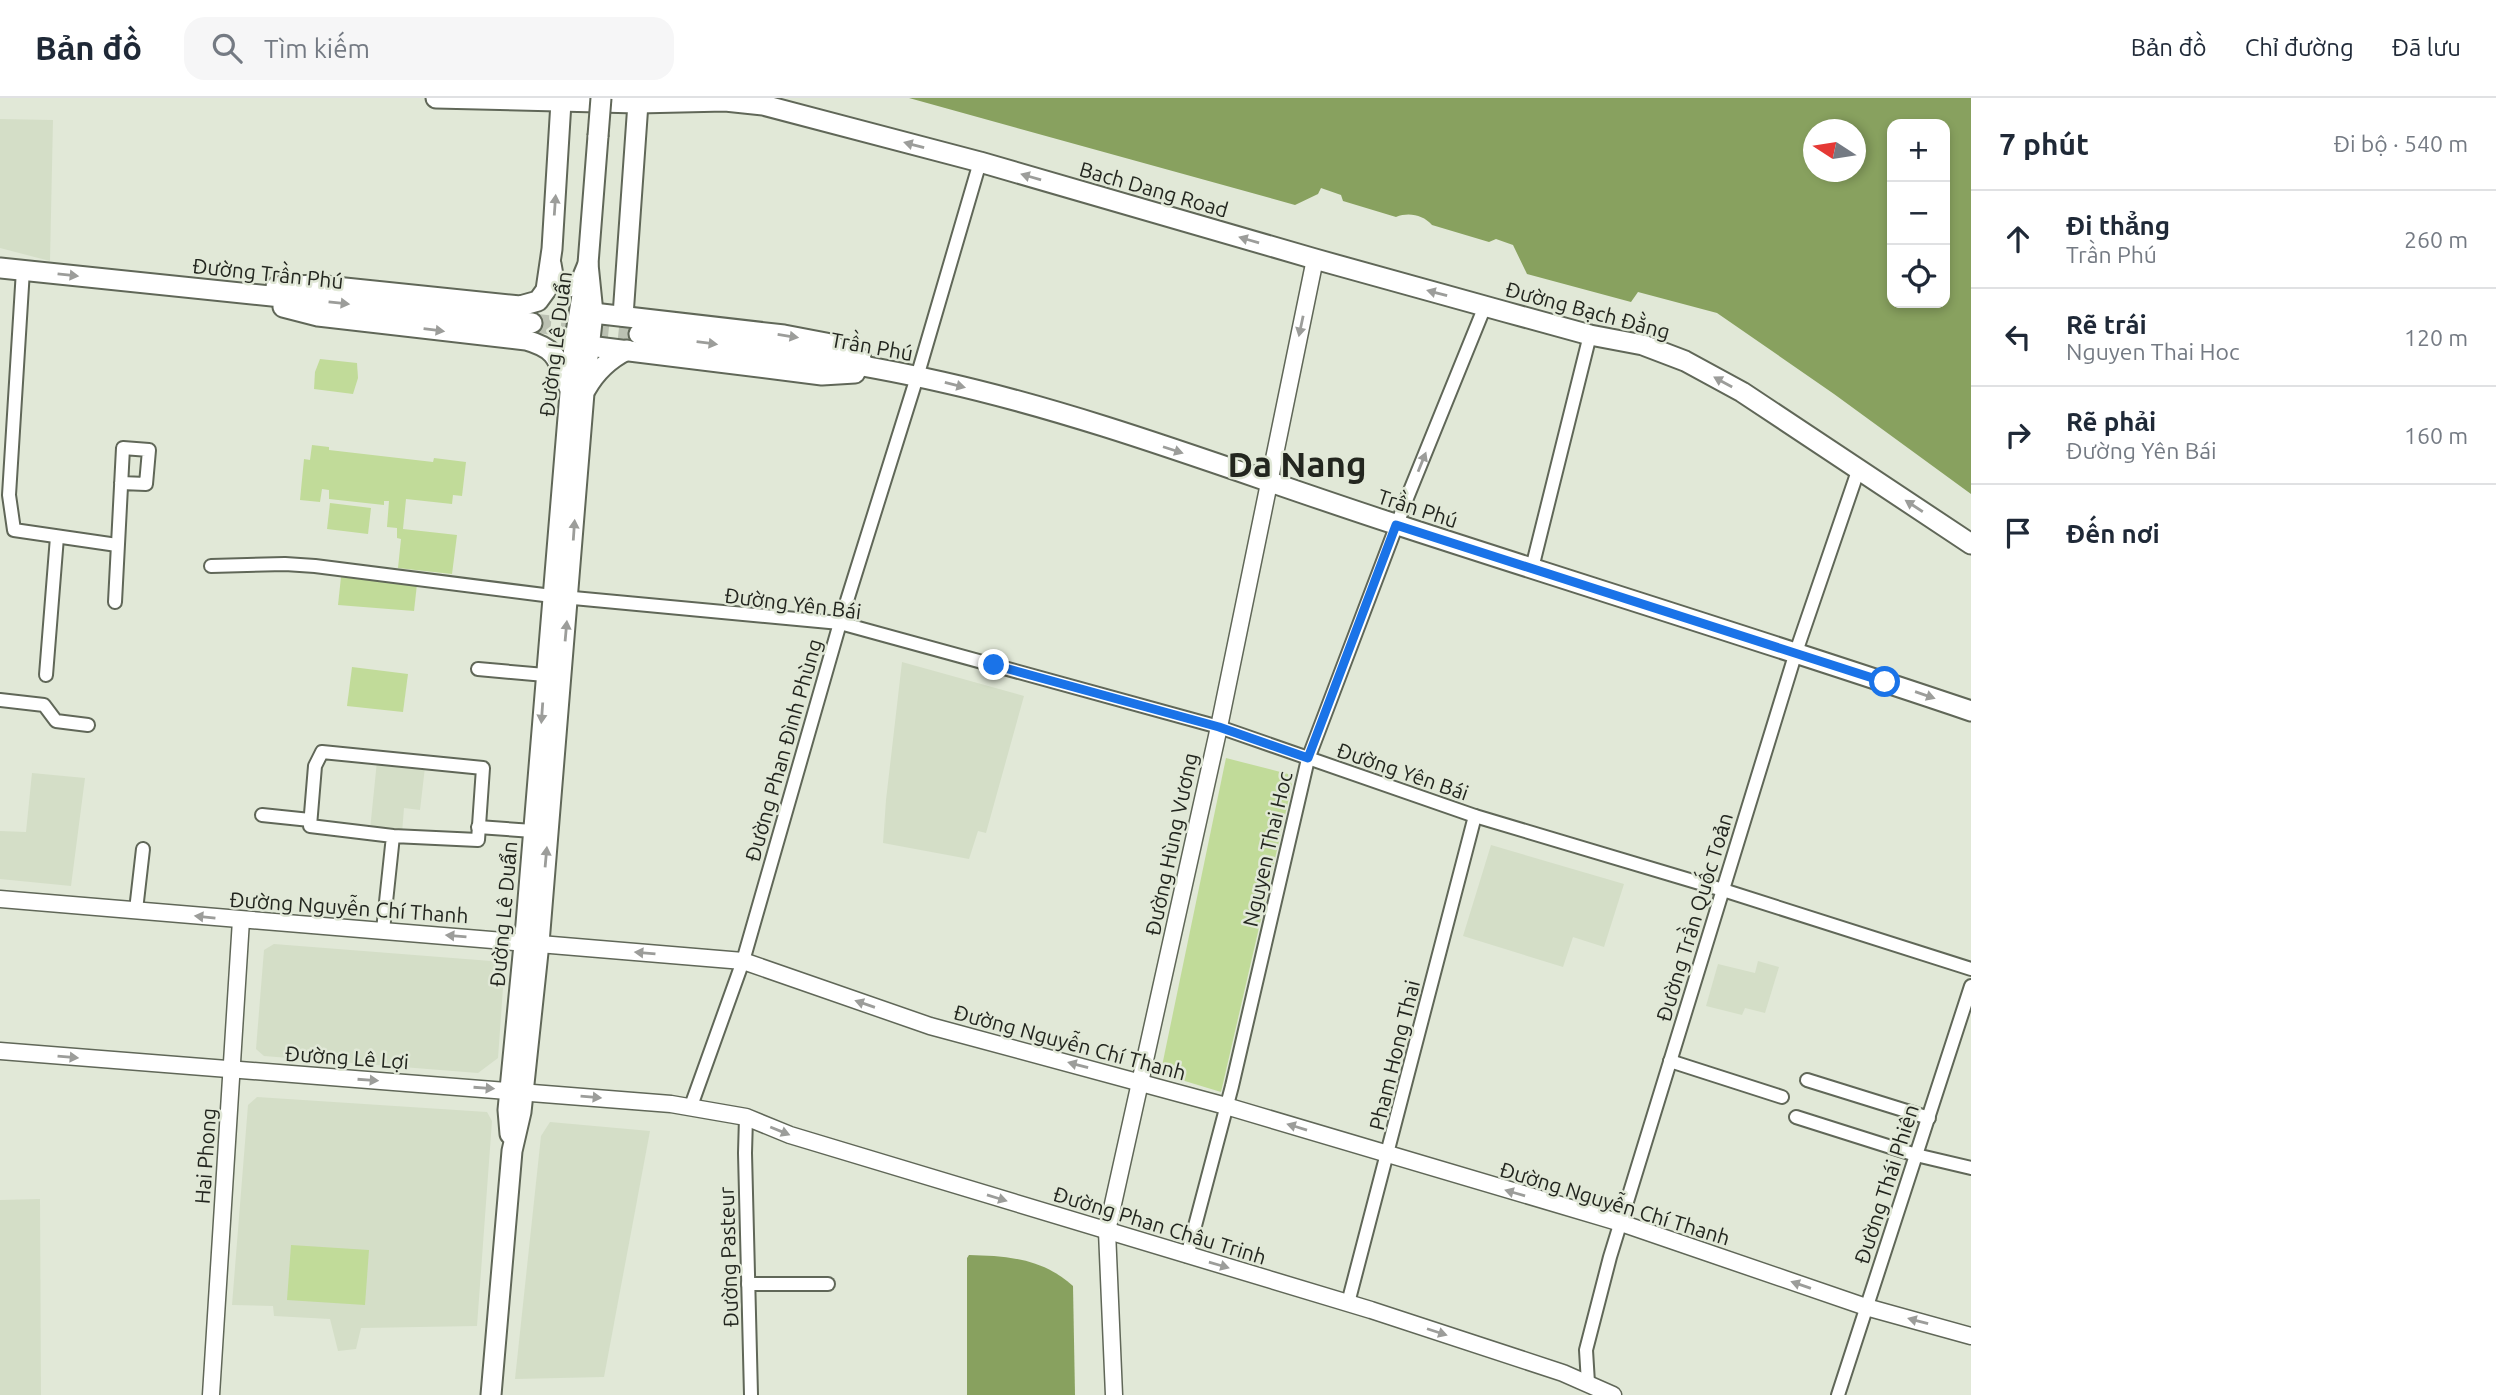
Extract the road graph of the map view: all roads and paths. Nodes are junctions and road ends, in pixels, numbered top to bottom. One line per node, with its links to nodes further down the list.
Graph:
1 (436, 98): 3 (main road)
2 (601, 98): 8 (main road, bridge)
3 (561, 102): 4 (main road); 6 (main road, one-way to 3)
4 (638, 103): 5 (main road, one-way to 4); 14 (main road)
5 (980, 162): 7 (main road, Bach Dang Road, one-way to 5); 20 (street, Đường Phan Đình Phùng)
6 (552, 249): 8 (main road); 11 (main road)
7 (1315, 259): 12 (main road, Đường Bạch Đằng, one-way to 7); 23 (street, Đường Hùng Vương, one-way to 23)
8 (588, 264): 13 (main road, Đường Lê Duẩn); 21 (main road, Đường Lê Duẩn)
9 (0, 268): 10 (main road, Đường Trần Phú)
10 (23, 270): 11 (main road, Đường Trần Phú, one-way to 11); 24 (street)
11 (223, 291): 15 (main road, Đường Trần Phú, one-way to 15); 21 (main road, one-way to 21)
12 (1485, 306): 16 (main road, Đường Bạch Đằng); 26 (street, Nguyen Thai Hoc, one-way to 12)
13 (593, 313): 14 (main road); 18 (main road, Đường Lê Duẩn)
14 (624, 316): 19 (main road, one-way to 19)
15 (531, 323)
16 (1590, 335): 22 (main road, Đường Bạch Đằng, one-way to 16); 31 (street)
17 (633, 342): 18 (main road, Trần Phú); 19 (main road, Trần Phú, one-way to 19); 21 (main road)
18 (590, 346): 21 (main road, Đường Lê Duẩn)
19 (888, 372): 20 (main road, Trần Phú)
20 (917, 377): 23 (main road, Trần Phú, one-way to 23); 34 (street, Đường Phan Đình Phùng)
21 (577, 392): 32 (main road, Đường Lê Duẩn)
22 (1859, 468): 28 (main road, Đường Bạch Đằng, one-way to 22); 35 (street, Đường Trần Quốc Toản)
23 (1268, 480): 26 (main road, Trần Phú); 42 (street, Đường Hùng Vương)
24 (5, 481): 27 (street)
25 (121, 483): 29 (street)
26 (1396, 525): 31 (main road, Trần Phú); 43 (street, Nguyen Thai Hoc)
27 (57, 537): 29 (street); 37 (street)
28 (1971, 544)
29 (117, 545): 33 (street)
30 (211, 566): 32 (street, Đường Yên Bái)
31 (1532, 568): 35 (main road, Trần Phú)
32 (560, 597): 34 (street, Đường Yên Bái); 38 (main road, Đường Lê Duẩn); 56 (main road, Đường Lê Duẩn, one-way to 32)
33 (115, 602)
34 (840, 623): 42 (street, Đường Yên Bái); 57 (street, Đường Phan Đình Phùng)
35 (1796, 652): 40 (main road, Trần Phú, one-way to 40); 51 (street, Đường Trần Quốc Toản)
36 (478, 669): 38 (street)
37 (46, 675)
38 (545, 676): 48 (main road, Đường Lê Duẩn, one-way to 48)
39 (0, 700): 41 (street)
40 (1971, 711)
41 (88, 725)
42 (1219, 727): 43 (street, Đường Yên Bái); 64 (street, Đường Hùng Vương)
43 (1308, 758): 45 (street, Đường Yên Bái); 68 (street, Nguyen Thai Hoc)
44 (262, 815): 46 (street)
45 (1475, 816): 51 (street, Đường Yên Bái); 73 (street, Pham Hong Thai)
46 (310, 823): 47 (street); 49 (street)
47 (478, 827): 48 (street); 49 (street)
48 (533, 831): 56 (main road, Đường Lê Duẩn)
49 (393, 836): 55 (street)
50 (143, 849): 53 (street)
51 (1723, 890): 58 (street, Đường Yên Bái); 61 (street, Đường Trần Quốc Toản)
52 (0, 899): 53 (street, Đường Nguyễn Chí Thanh)
53 (136, 910): 54 (street, Đường Nguyễn Chí Thanh, one-way to 53)
54 (241, 920): 55 (street, Đường Nguyễn Chí Thanh); 62 (street, Hai Phong)
55 (383, 930): 56 (street, Đường Nguyễn Chí Thanh, one-way to 55)
56 (531, 942): 57 (street, Đường Nguyễn Chí Thanh, one-way to 56); 65 (main road, Đường Lê Duẩn)
57 (743, 961): 64 (street, Đường Nguyễn Chí Thanh, one-way to 57); 67 (street, Đường Phan Đình Phùng)
58 (1971, 969)
59 (1971, 986): 71 (street, Đường Thái Phiên)
60 (0, 1051): 62 (street, Đường Lê Lợi, one-way to 62)
61 (1670, 1061): 66 (street); 75 (street, Đường Trần Quốc Toản)
62 (231, 1069): 65 (street, Đường Lê Lợi, one-way to 65); 84 (street, Hai Phong)
63 (1807, 1080): 71 (street)
64 (1140, 1082): 68 (street, Đường Nguyễn Chí Thanh); 76 (street, Đường Hùng Vương)
65 (517, 1091): 67 (street, Đường Lê Lợi, one-way to 67); 85 (main road, Đường Lê Duẩn)
66 (1782, 1097)
67 (691, 1106): 69 (street, Đường Phan Châu Trinh)
68 (1226, 1106): 73 (street, Đường Nguyễn Chí Thanh, one-way to 68); 77 (street, Nguyen Thai Hoc)
69 (746, 1117): 76 (street, Đường Phan Châu Trinh, one-way to 76); 78 (street, Đường Pasteur)
70 (1796, 1117): 72 (street)
71 (1928, 1118): 72 (street, Đường Thái Phiên)
72 (1916, 1155): 74 (street); 81 (street, Đường Thái Phiên)
73 (1388, 1156): 75 (street, Đường Nguyễn Chí Thanh, one-way to 73); 80 (street, Pham Hong Thai)
74 (1971, 1168)
75 (1621, 1223): 81 (street, Đường Nguyễn Chí Thanh, one-way to 75); 83 (street, Đường Trần Quốc Toản)
76 (1107, 1231): 77 (street, Đường Phan Châu Trinh); 87 (street, Đường Hùng Vương)
77 (1187, 1256): 80 (street, Đường Phan Châu Trinh, one-way to 80)
78 (748, 1284): 79 (street); 86 (street, Đường Pasteur)
79 (828, 1284)
80 (1348, 1303): 83 (street, Đường Phan Châu Trinh, one-way to 83)
81 (1866, 1307): 82 (street, Đường Nguyễn Chí Thanh, one-way to 81); 89 (street, Đường Thái Phiên)
82 (1971, 1336)
83 (1590, 1389): 88 (street, Đường Phan Châu Trinh)
84 (211, 1395)
85 (491, 1395)
86 (751, 1395)
87 (1114, 1395)
88 (1613, 1395)
89 (1838, 1395)

